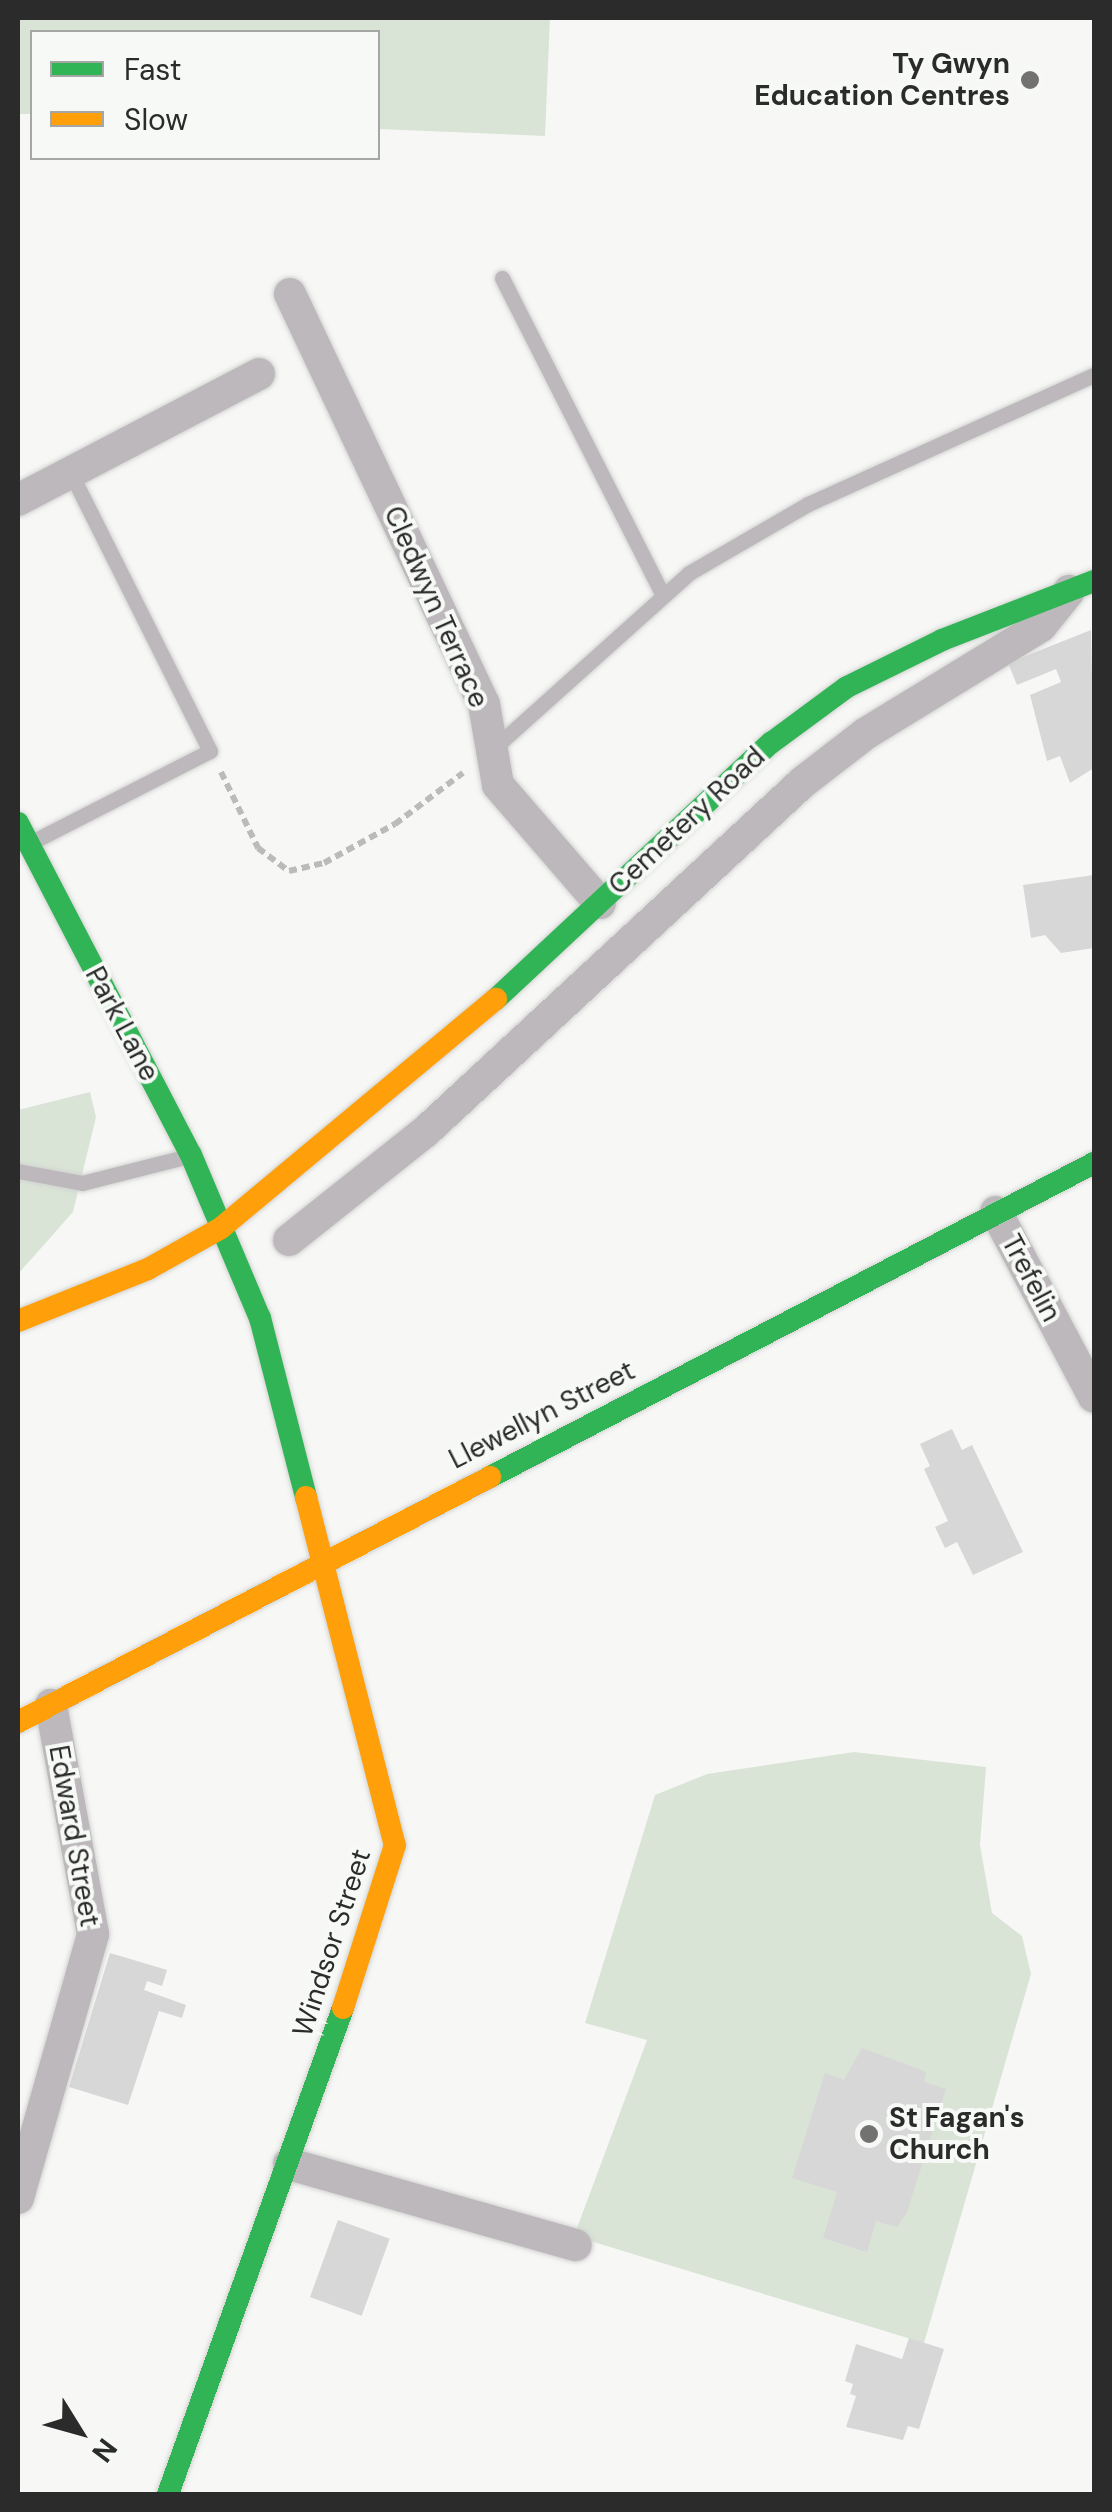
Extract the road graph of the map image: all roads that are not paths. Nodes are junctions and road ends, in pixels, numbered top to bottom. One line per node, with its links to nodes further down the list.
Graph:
1 (502, 278): 8 (lane)
2 (290, 294): 9 (street, Cledwyn Terrace)
3 (259, 374): 5 (street)
4 (1094, 375): 8 (lane)
5 (70, 472): 6 (street); 10 (lane)
6 (18, 500)
7 (1082, 586): 11 (street, Cemetery Road); 14 (street, Cemetery Road)
8 (662, 593): 9 (lane)
9 (492, 751): 11 (street, Cledwyn Terrace)
10 (23, 833): 13 (street, Park Lane)
11 (600, 903): 12 (street, Cemetery Road)
12 (352, 1123): 14 (street); 18 (street, Cemetery Road)
13 (191, 1155): 16 (lane); 18 (street, Park Lane)
14 (390, 1160): 19 (street, Cemetery Road)
15 (1094, 1163): 17 (street, Llewellyn Street)
16 (18, 1171)
17 (996, 1212): 21 (street, Trefelin); 22 (street, Llewellyn Street)
18 (221, 1228): 20 (street, Cemetery Road); 22 (street, Windsor Street)
19 (289, 1240)
20 (18, 1321)
21 (1094, 1397)
22 (324, 1562): 23 (street, Llewellyn Street); 25 (street, Windsor Street)
23 (50, 1705): 24 (street, Llewellyn Street); 26 (street, Edward Street)
24 (18, 1722)
25 (289, 2164): 27 (street); 28 (street, Windsor Street)
26 (18, 2198)
27 (576, 2245)
28 (172, 2486): 29 (lane)
29 (194, 2494)

